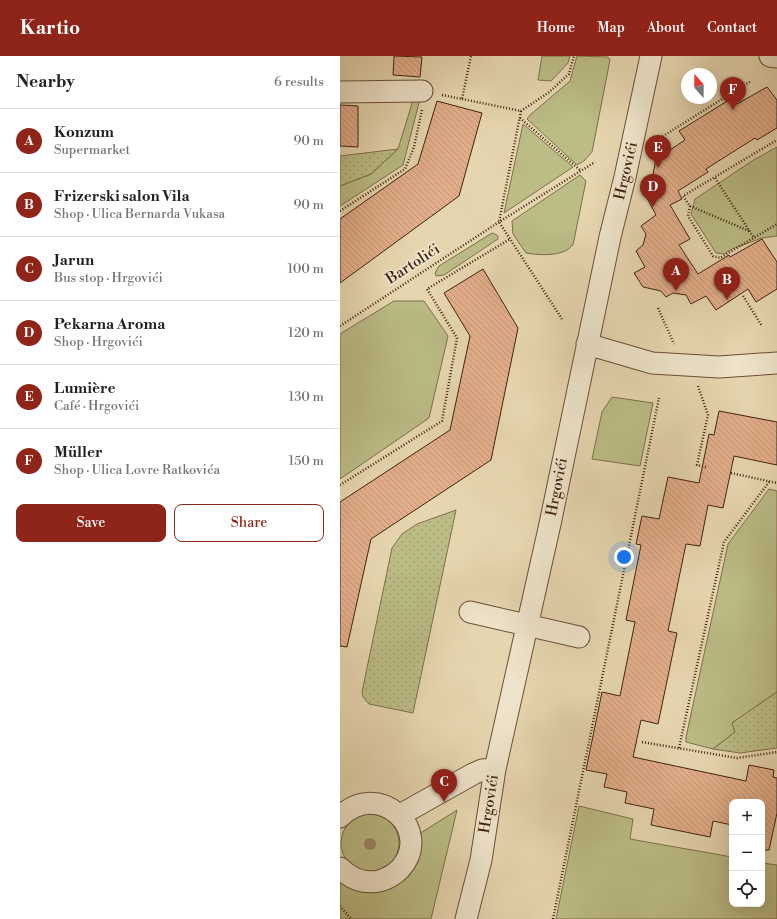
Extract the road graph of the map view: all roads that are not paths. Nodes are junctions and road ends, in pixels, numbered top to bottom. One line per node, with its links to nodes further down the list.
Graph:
1 (651, 56): 6 (street, Hrgovići)
2 (770, 56): 3 (street)
3 (777, 57)
4 (340, 92): 5 (street)
5 (428, 97)
6 (587, 344): 7 (street); 9 (street, Hrgovići)
7 (777, 363)
8 (470, 612): 9 (street)
9 (527, 625): 10 (street); 11 (street, Hrgovići)
10 (578, 637)
11 (495, 769): 12 (street); 15 (street, Hrgovići)
12 (400, 815): 13 (street); 14 (street)
13 (340, 817)
14 (340, 868)
15 (466, 919)

